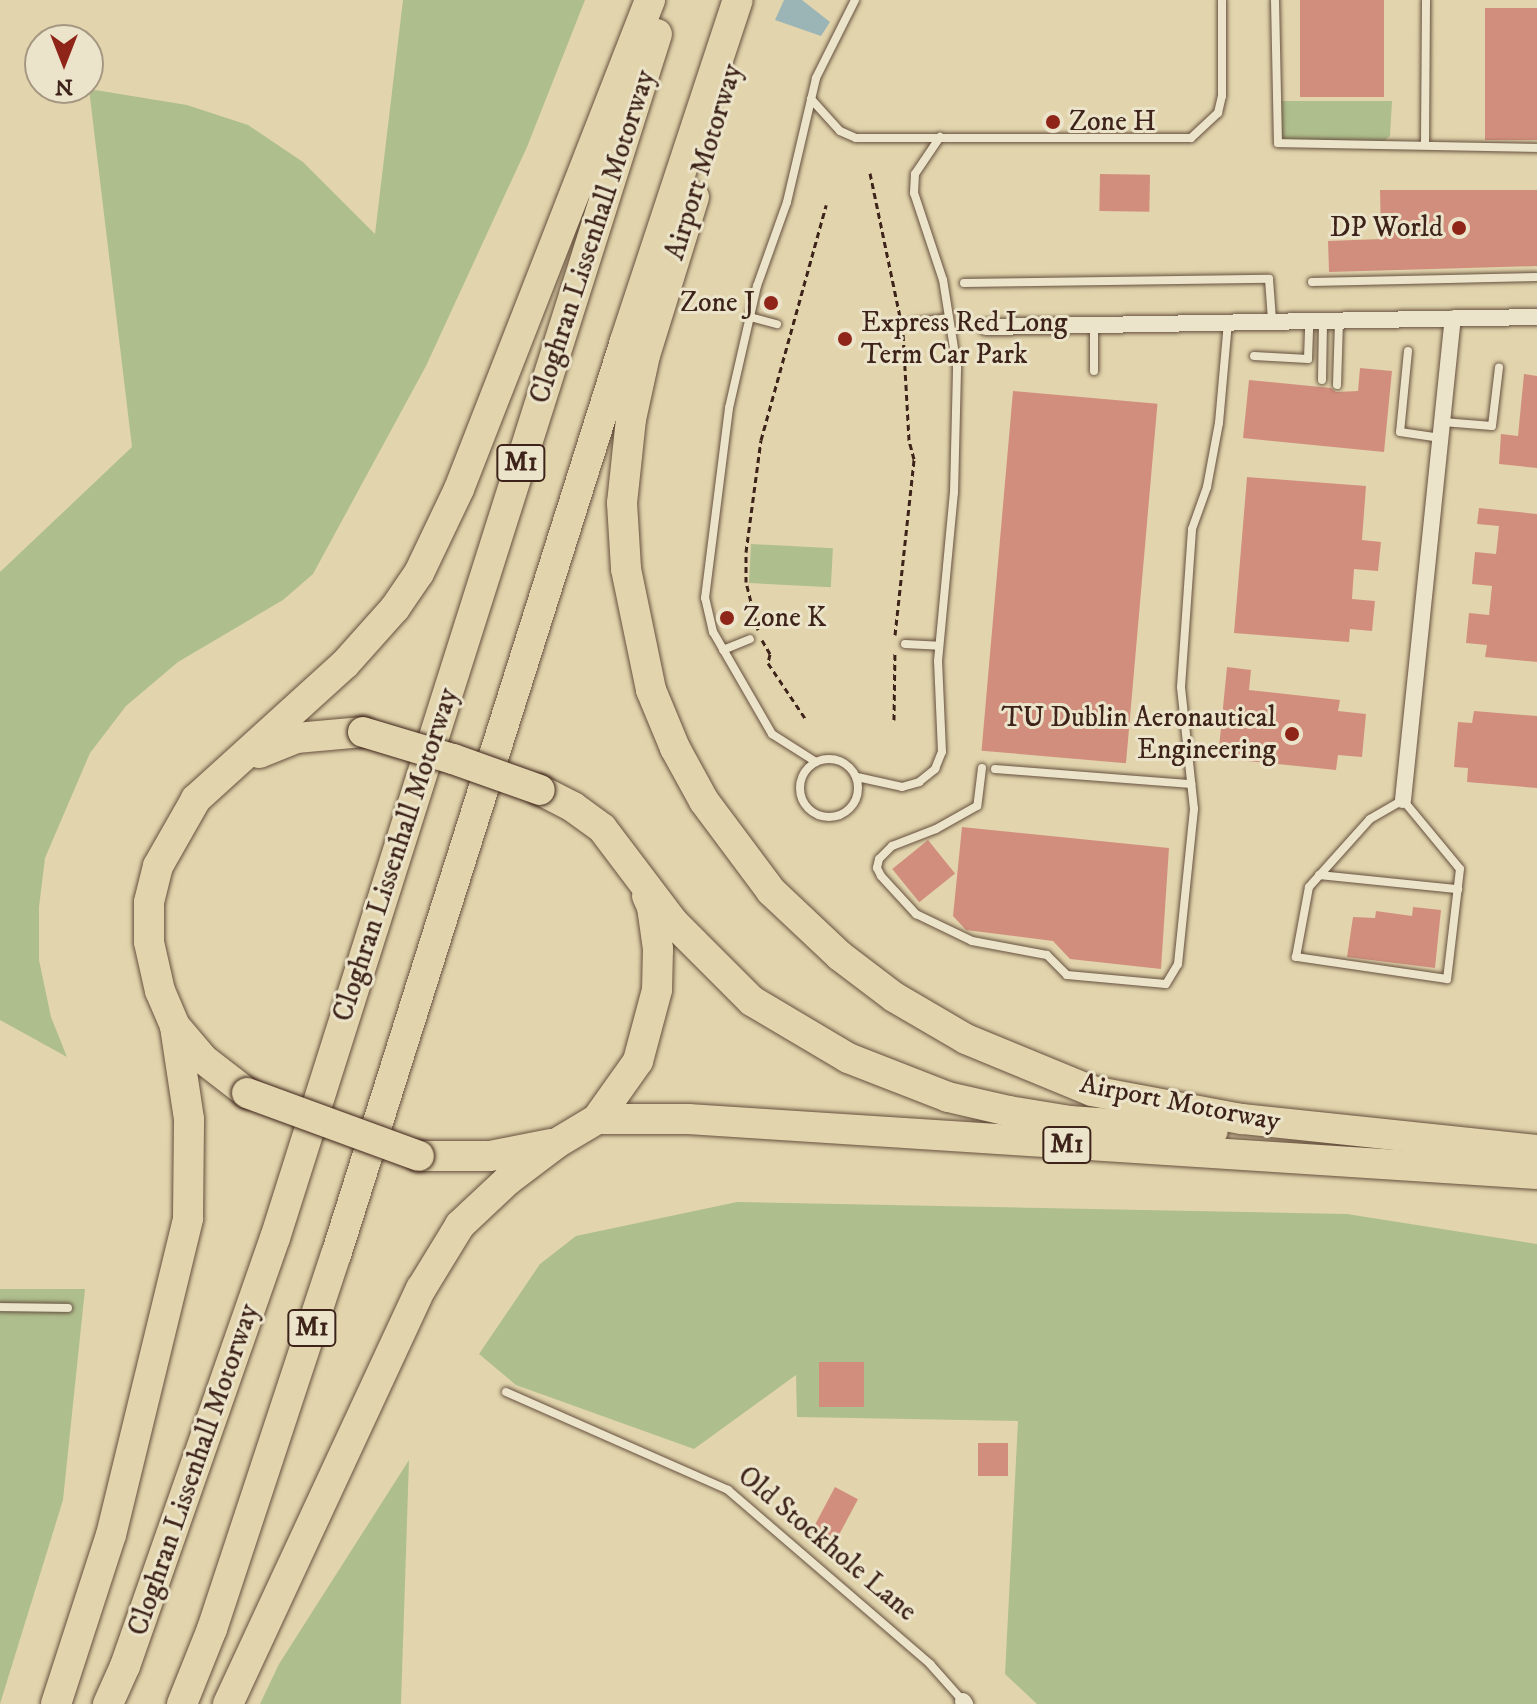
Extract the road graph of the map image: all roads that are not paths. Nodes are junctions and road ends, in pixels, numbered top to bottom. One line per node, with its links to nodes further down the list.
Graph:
1 (650, 0): 38 (highway, M1)
2 (668, 0): 58 (highway, Cloghran Lissenhall Motorway / M1)
3 (738, 0): 59 (highway, M1)
4 (754, 0): 51 (highway, Airport Motorway / M1)
5 (855, 0): 9 (lane)
6 (1222, 0): 10 (lane)
7 (1275, 0): 11 (lane)
8 (1426, 0): 11 (lane)
9 (811, 99): 10 (lane); 16 (lane)
10 (940, 137): 18 (lane)
11 (1425, 145): 12 (lane)
12 (1537, 148)
13 (1537, 277): 14 (lane)
14 (1312, 282)
15 (964, 283): 20 (lane)
16 (750, 317): 24 (lane); 37 (lane)
17 (1537, 317): 19 (street)
18 (949, 318): 23 (lane); 36 (lane)
19 (1453, 319): 21 (street); 33 (street)
20 (1272, 320): 21 (street); 22 (street)
21 (1324, 320): 28 (lane); 31 (lane); 32 (lane)
22 (1228, 321): 25 (street); 43 (lane)
23 (912, 323)
24 (777, 324)
25 (1094, 325): 26 (street); 30 (lane)
26 (986, 327)
27 (1408, 351): 33 (lane)
28 (1254, 356)
29 (1499, 367): 33 (lane)
30 (1094, 371)
31 (1322, 380)
32 (1337, 385)
33 (1442, 430): 44 (street)
34 (750, 639): 37 (lane)
35 (905, 644): 36 (lane)
36 (939, 646): 42 (lane)
37 (723, 650): 39 (lane)
38 (239, 761): 45 (highway, M1, bridge); 48 (highway, M1)
39 (816, 762): 42 (lane); 42 (lane)
40 (982, 768): 43 (lane)
41 (995, 769): 43 (lane)
42 (857, 777)
43 (1191, 784)
44 (1403, 800): 46 (lane); 47 (lane)
45 (632, 866): 49 (highway, M1); 51 (highway, M1)
46 (1319, 875): 47 (lane); 47 (lane)
47 (1458, 889)
48 (175, 1026): 50 (highway, M1, bridge); 57 (highway)
49 (597, 1119): 50 (highway, M1); 52 (highway, Airport Motorway / M1)
50 (557, 1143): 60 (highway, M1)
51 (1537, 1151)
52 (1537, 1174)
53 (0, 1307): 54 (lane)
54 (68, 1308)
55 (506, 1392): 56 (lane, Old Stockhole Lane)
56 (964, 1703)
57 (56, 1704)
58 (108, 1704)
59 (182, 1704)
60 (228, 1704)

